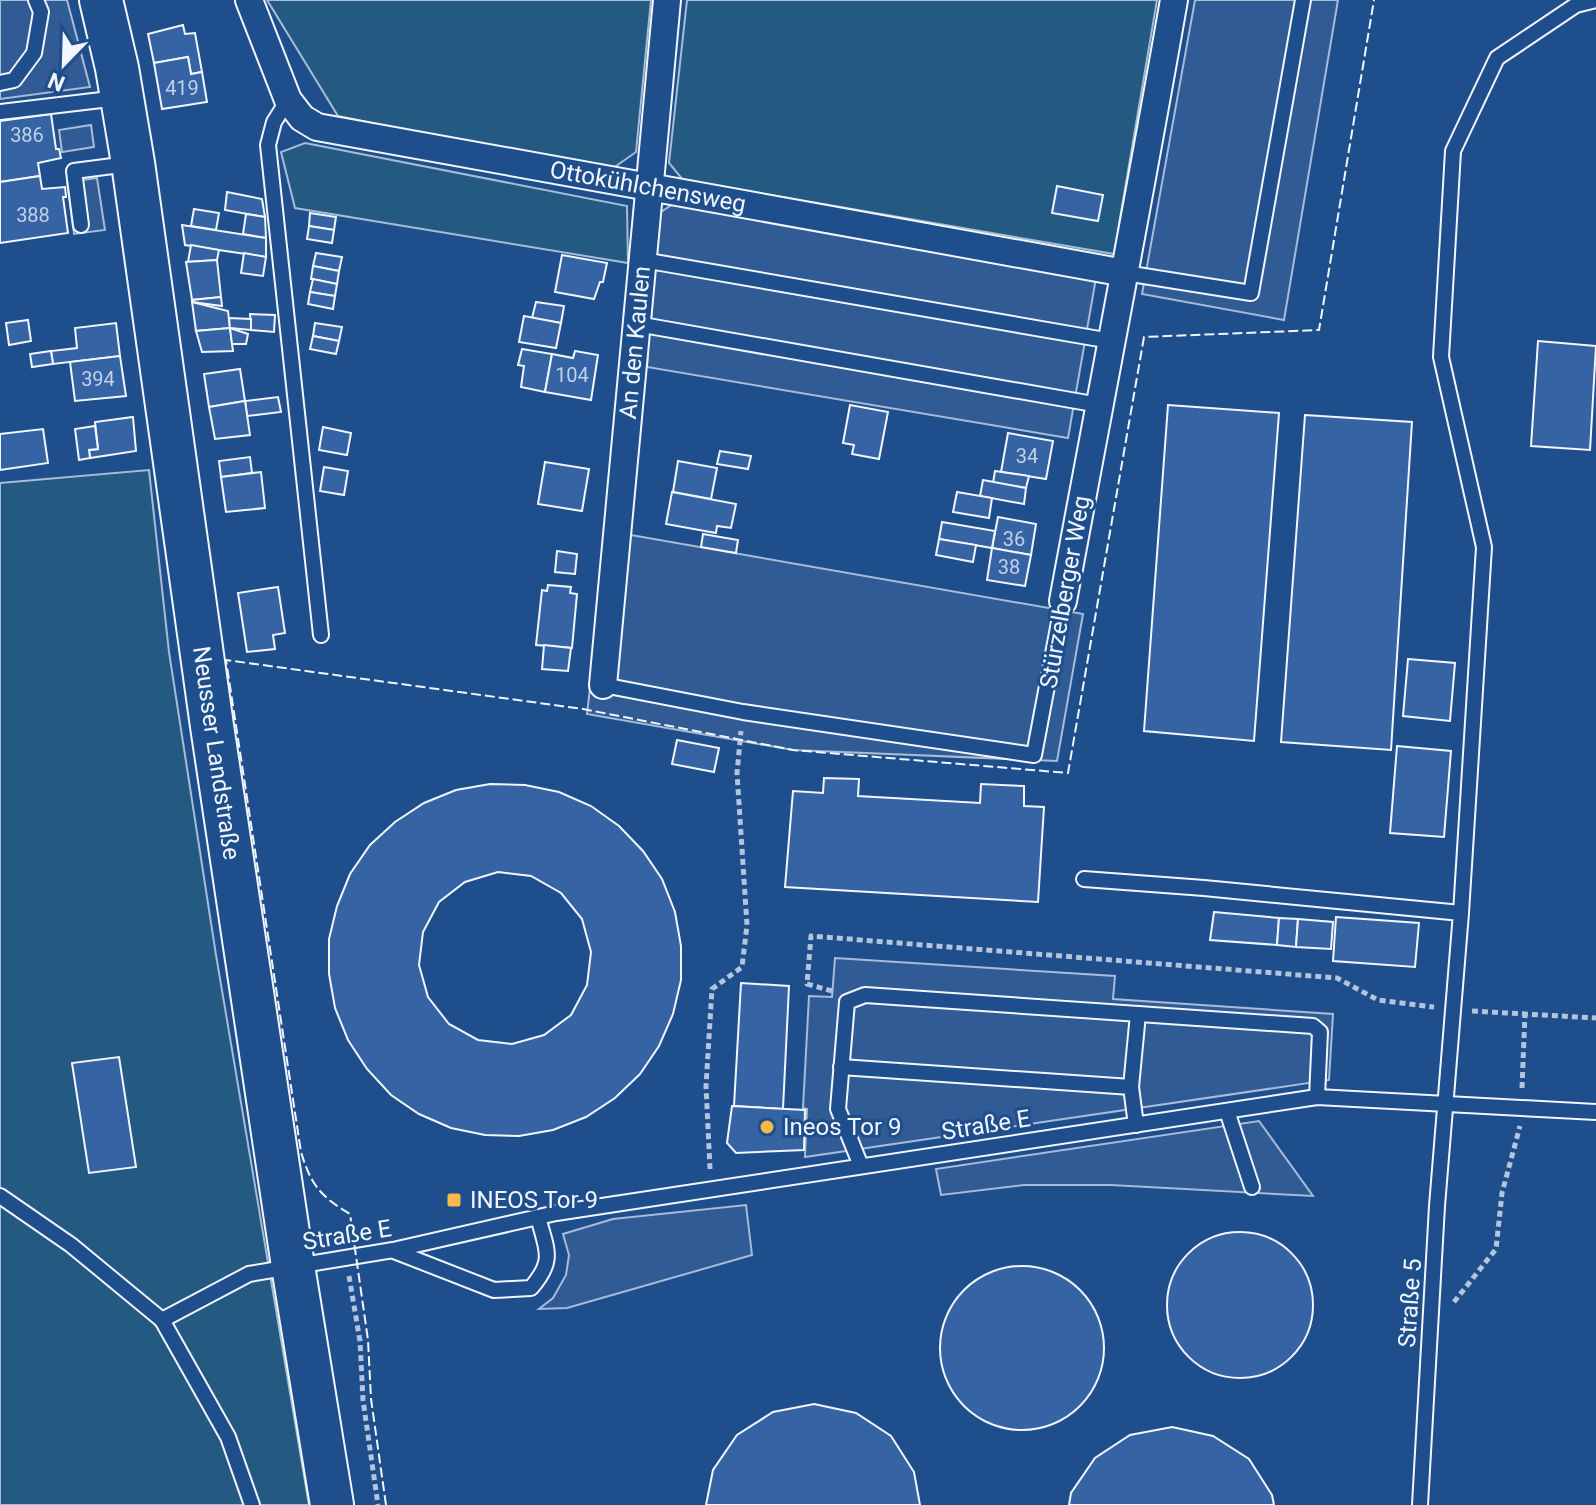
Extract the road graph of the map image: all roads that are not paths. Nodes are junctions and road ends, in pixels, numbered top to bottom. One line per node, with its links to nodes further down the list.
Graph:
1 (36, 0): 8 (lane)
2 (101, 0): 9 (main road, Neusser Landstraße)
3 (249, 0): 10 (street, Ottokühlchensweg)
4 (667, 0): 13 (street, An den Kaulen)
5 (1174, 0): 16 (street, Stürzelberger Weg)
6 (1303, 0): 16 (lane)
7 (1596, 0): 24 (lane, Straße 5)
8 (0, 83)
9 (122, 97): 11 (lane); 12 (main road, Neusser Landstraße)
10 (288, 100): 13 (street, Ottokühlchensweg); 21 (lane)
11 (0, 112)
12 (133, 163): 14 (lane); 38 (main road, Neusser Landstraße)
13 (648, 187): 15 (street, An den Kaulen); 16 (street, Ottokühlchensweg)
14 (81, 225)
15 (643, 260): 17 (street, An den Kaulen); 18 (lane)
16 (1125, 273): 18 (street, Stürzelberger Weg)
17 (637, 324): 19 (lane); 22 (street, An den Kaulen)
18 (1111, 341): 19 (street, Stürzelberger Weg)
19 (1099, 405): 20 (street, Stürzelberger Weg)
20 (1063, 601): 22 (lane, Stürzelberger Weg)
21 (321, 635)
22 (603, 685)
23 (1084, 879): 24 (lane)
24 (1461, 913): 29 (lane, Straße 5)
25 (1138, 1014): 26 (lane); 27 (lane); 28 (lane)
26 (841, 1067): 27 (lane); 33 (lane)
27 (1131, 1087): 32 (lane)
28 (1317, 1097): 29 (lane, Straße E); 30 (lane, Straße E)
29 (1447, 1103): 31 (lane, Straße E); 42 (lane, Straße 5)
30 (1227, 1111): 32 (lane, Straße E); 34 (lane)
31 (1596, 1112)
32 (1136, 1125): 33 (lane, Straße E)
33 (861, 1166): 36 (lane, Straße E)
34 (1252, 1187)
35 (0, 1196): 39 (lane)
36 (538, 1217): 37 (lane, Straße E); 37 (lane)
37 (393, 1250): 38 (lane, Straße E)
38 (293, 1266): 39 (lane, Straße E); 41 (main road, Neusser Landstraße)
39 (162, 1320): 40 (lane)
40 (252, 1505)
41 (332, 1505)
42 (1420, 1505)

